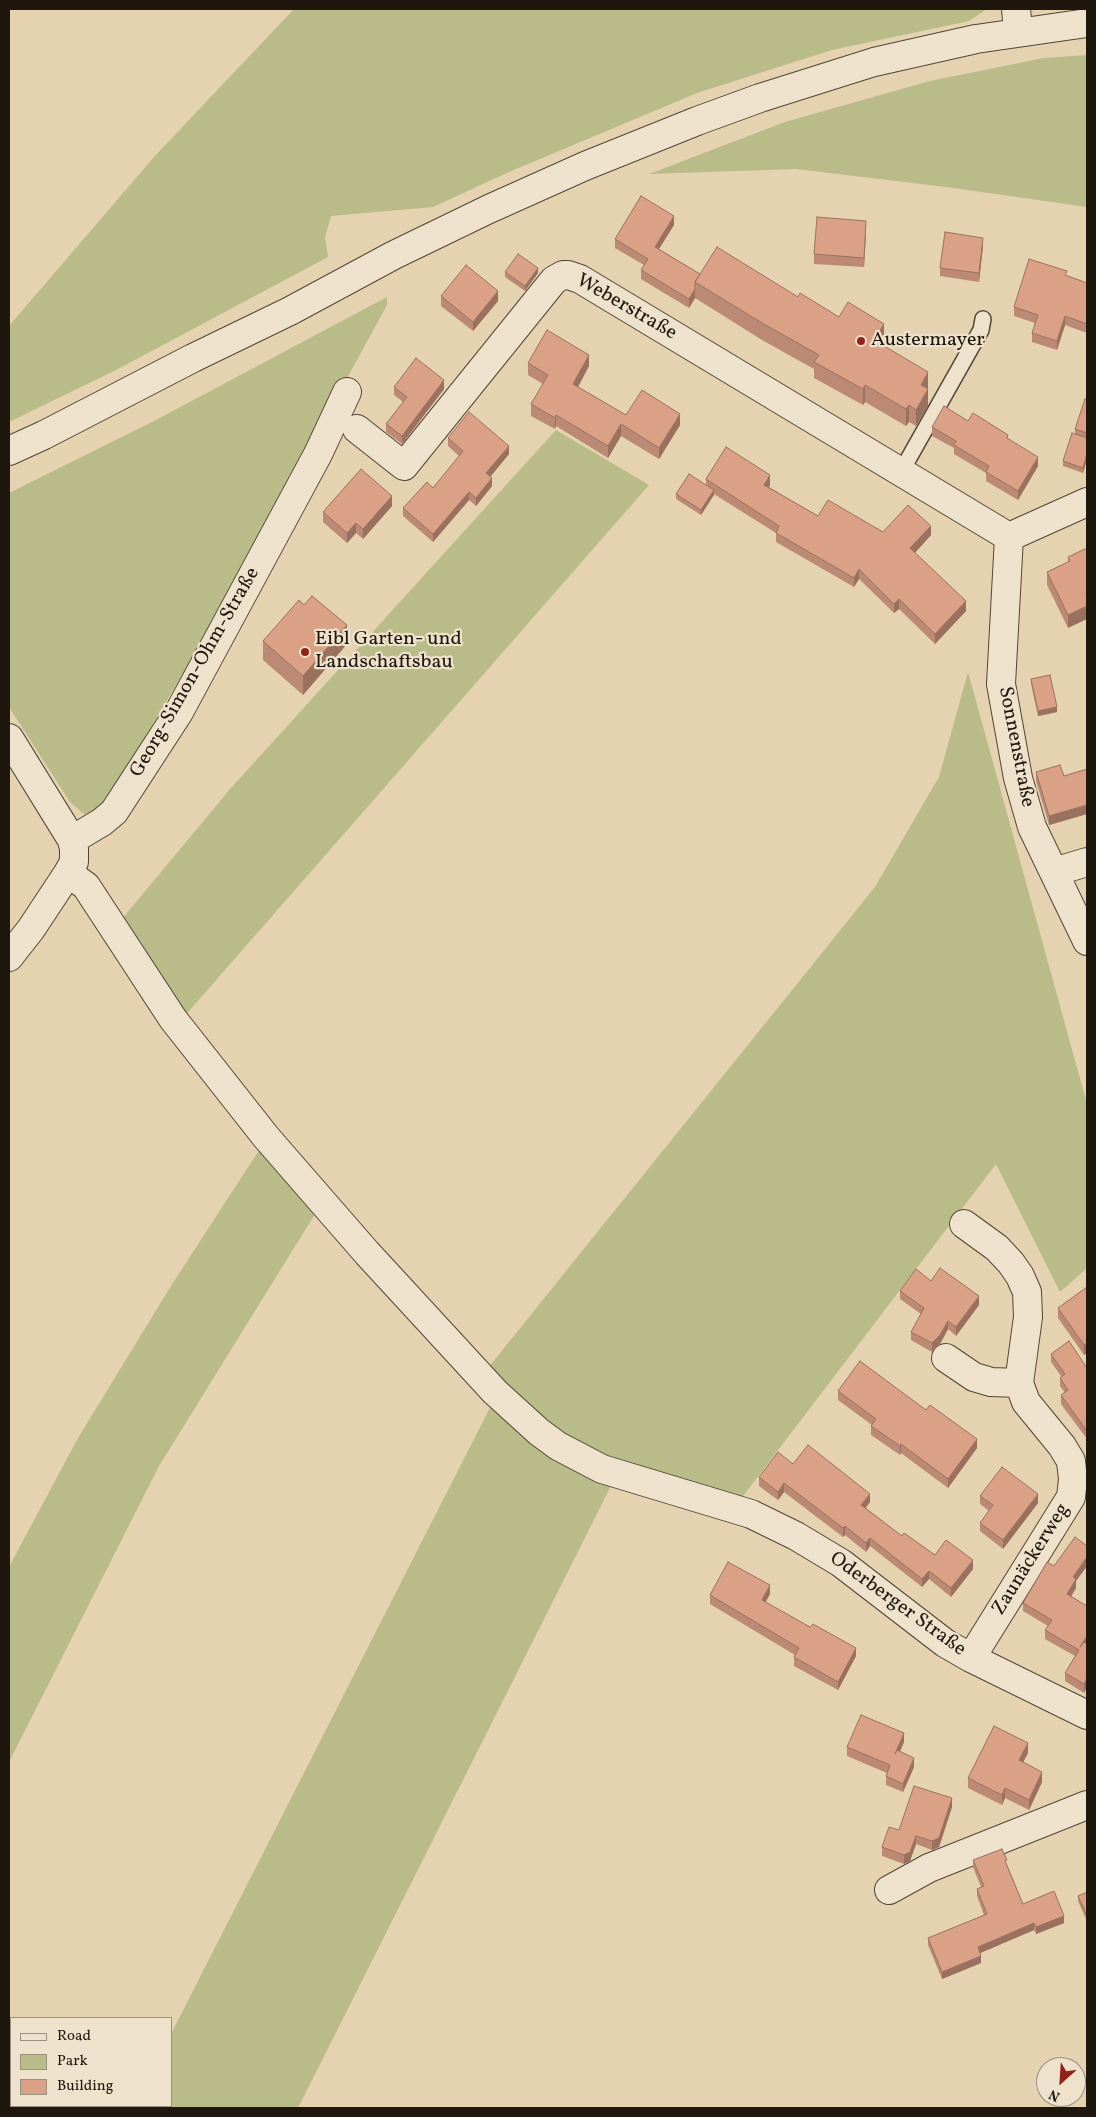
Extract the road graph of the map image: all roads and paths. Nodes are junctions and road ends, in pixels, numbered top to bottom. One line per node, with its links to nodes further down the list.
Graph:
1 (1017, 20): 2 (street); 6 (street)
2 (1087, 23)
3 (984, 319): 7 (lane)
4 (347, 392): 11 (street, Georg-Simon-Ohm-Straße)
5 (357, 430): 7 (street, Weberstraße)
6 (9, 451)
7 (902, 472): 9 (street, Weberstraße)
8 (1087, 502): 9 (street)
9 (1008, 537): 13 (street, Sonnenstraße)
10 (9, 738): 11 (street)
11 (72, 840): 14 (street)
12 (1087, 862): 13 (street)
13 (1054, 872): 15 (street, Sonnenstraße)
14 (68, 873): 16 (street); 20 (street, Oderberger Straße)
15 (1087, 941)
16 (9, 957)
17 (964, 1224): 19 (street)
18 (946, 1358): 19 (street)
19 (1019, 1383): 20 (street, Zaunäckerweg)
20 (971, 1658): 21 (street, Oderberger Straße)
21 (1087, 1715)
22 (1087, 1805): 23 (street)
23 (889, 1890)

